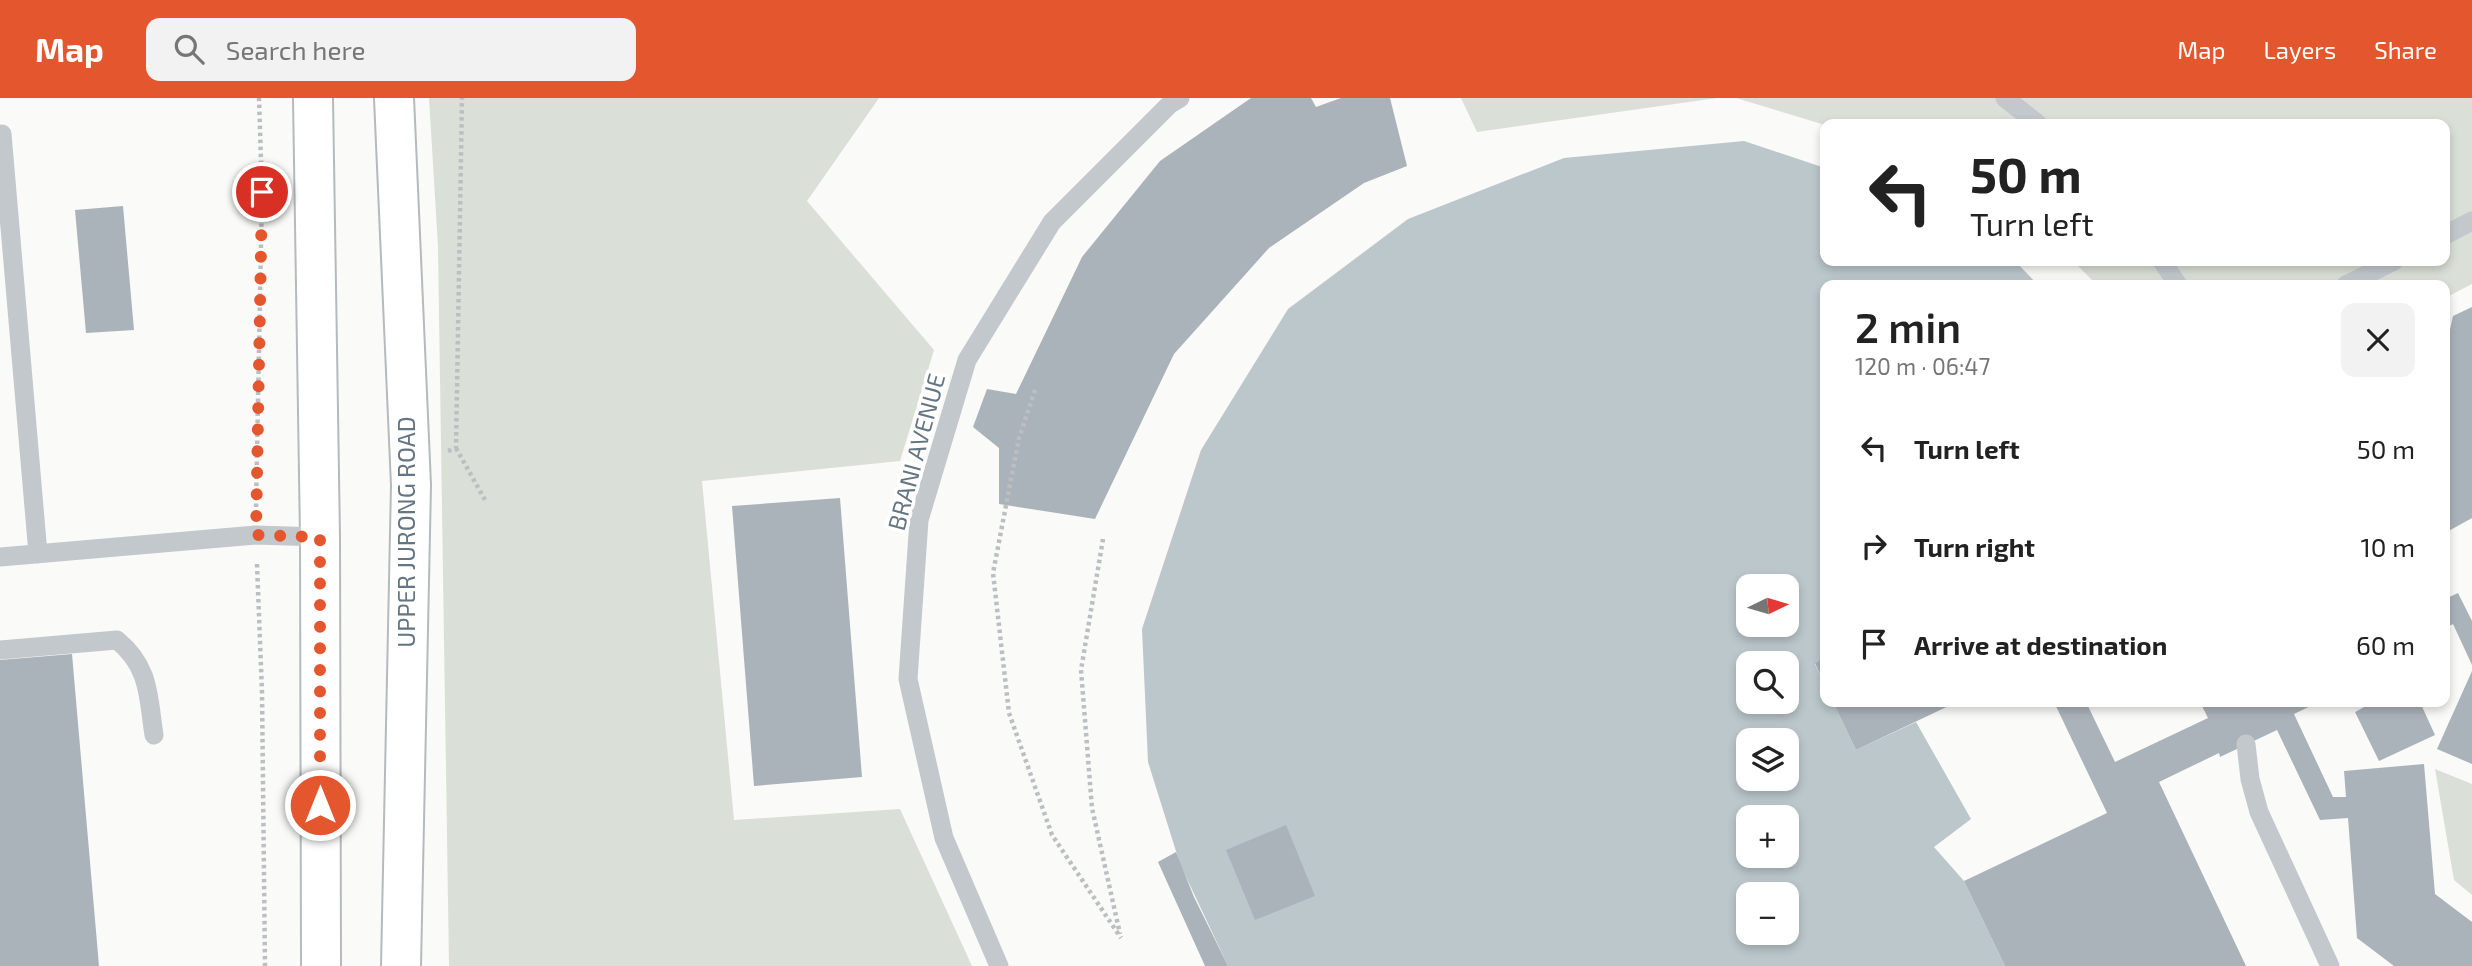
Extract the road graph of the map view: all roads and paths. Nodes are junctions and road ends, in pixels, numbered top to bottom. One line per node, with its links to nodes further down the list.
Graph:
1 (259, 98): 15 (path)
2 (313, 98): 16 (main road)
3 (394, 98): 25 (main road, UPPER JURONG ROAD)
4 (1180, 98): 26 (lane, BRANI AVENUE)
5 (2005, 98): 6 (lane)
6 (2032, 119)
7 (2, 134): 18 (lane)
8 (2472, 221): 9 (lane)
9 (2450, 232)
10 (2384, 266): 11 (lane)
11 (2356, 280)
12 (1035, 390): 17 (path)
13 (456, 448): 14 (path)
14 (485, 500)
15 (256, 535): 16 (lane); 18 (lane); 23 (path)
16 (320, 537): 24 (main road)
17 (1103, 539)
18 (38, 554): 19 (lane)
19 (0, 557)
20 (0, 650): 21 (lane)
21 (154, 735)
22 (2246, 744): 27 (lane)
23 (265, 966)
24 (321, 966)
25 (401, 966)
26 (999, 966)
27 (2330, 966)

